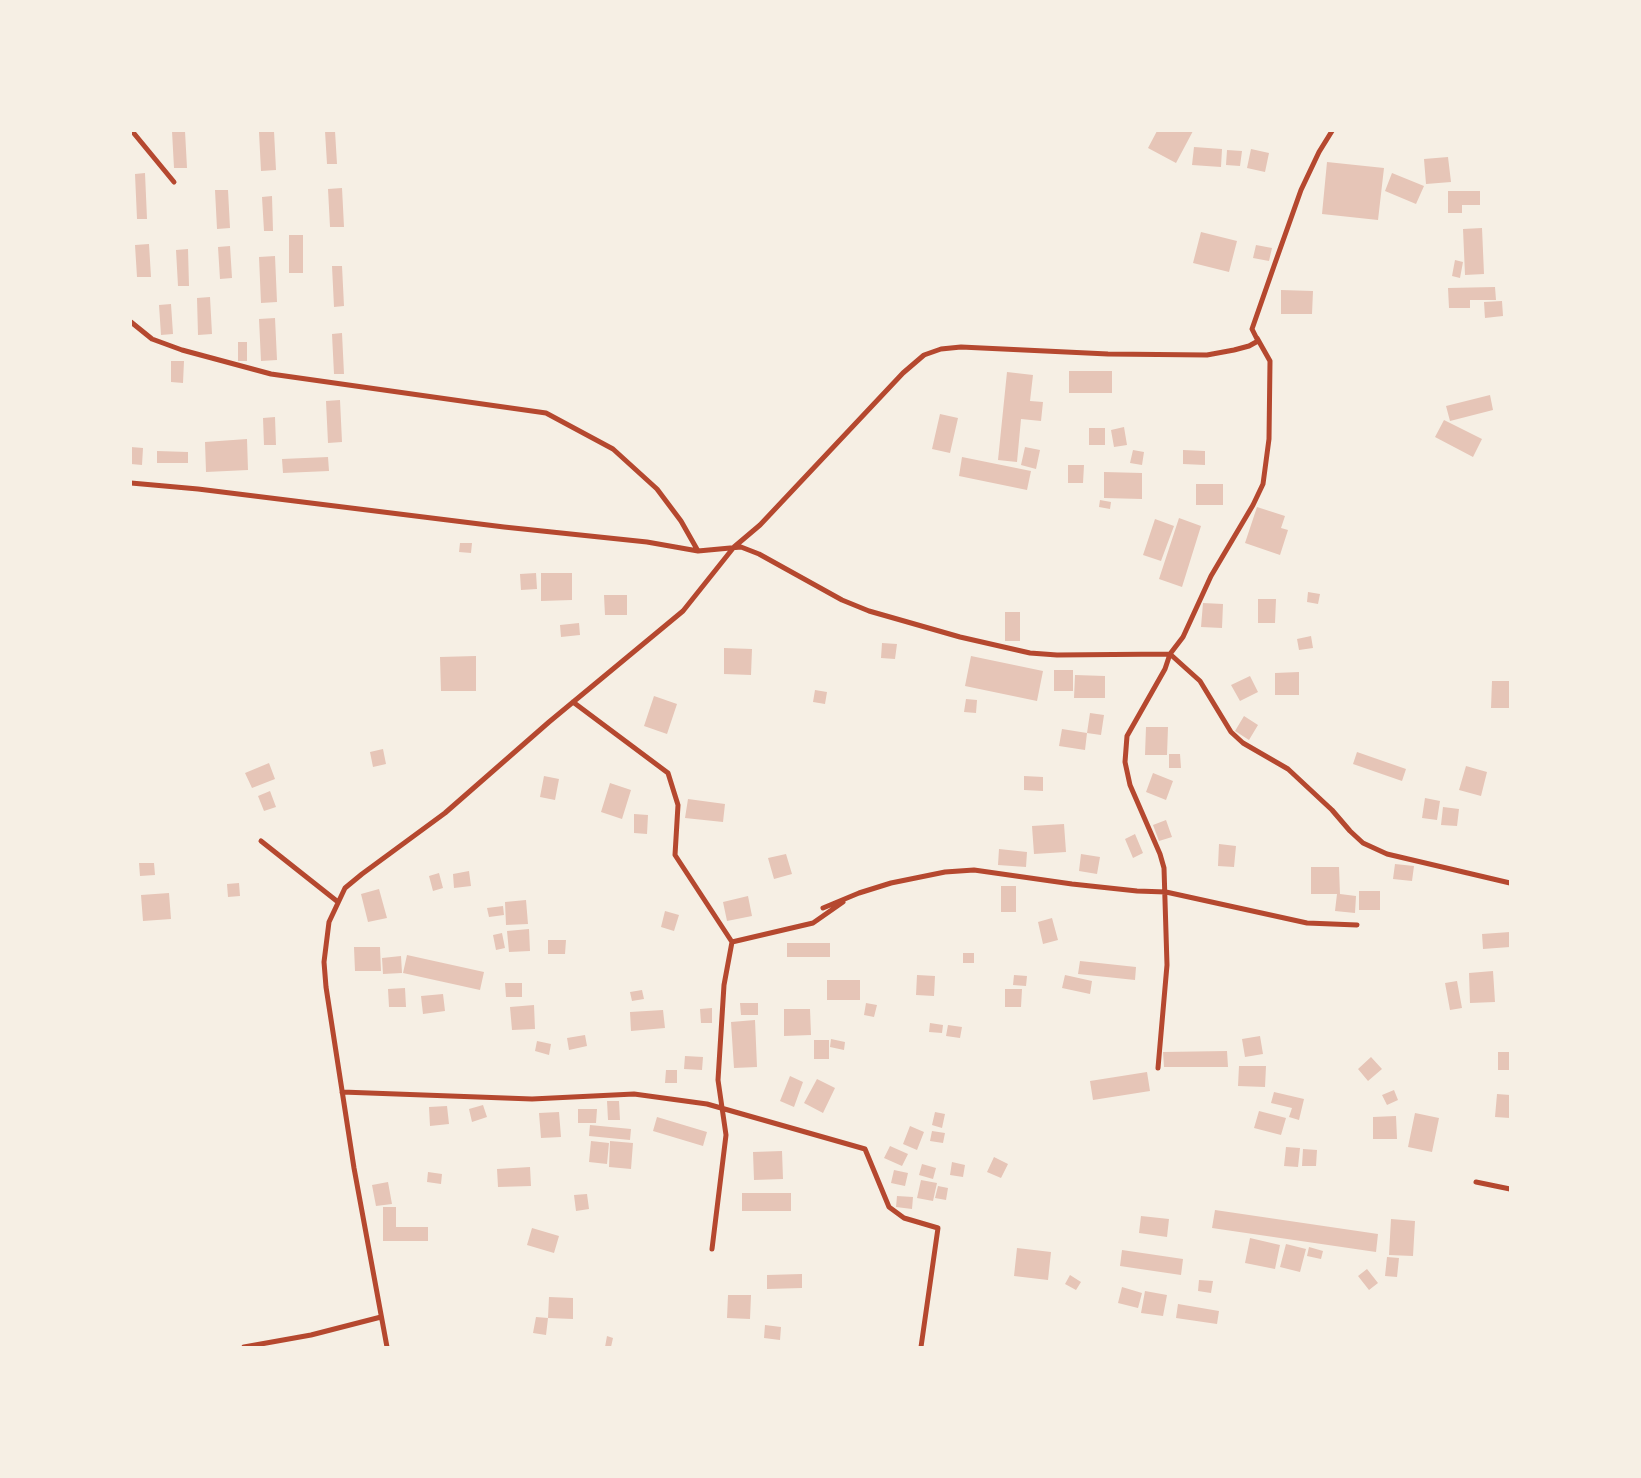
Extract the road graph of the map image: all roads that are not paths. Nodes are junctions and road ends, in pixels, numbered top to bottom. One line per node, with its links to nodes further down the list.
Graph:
1 (132, 131): 3 (street)
2 (1332, 131): 5 (street)
3 (174, 182)
4 (131, 322): 8 (street)
5 (1252, 329): 7 (street); 9 (street)
6 (131, 483): 8 (street)
7 (734, 547): 8 (street); 9 (street); 10 (street)
8 (698, 551)
9 (1170, 654): 12 (street); 13 (street)
10 (573, 702): 15 (street); 18 (street)
11 (261, 841): 15 (street)
12 (1510, 883)
13 (1166, 892): 14 (street); 17 (street); 19 (street)
14 (849, 897): 16 (street); 18 (street)
15 (338, 902): 20 (street)
16 (823, 908)
17 (1357, 925)
18 (732, 942): 21 (street)
19 (1158, 1068)
20 (342, 1092): 21 (street); 25 (street)
21 (722, 1110): 24 (street); 28 (street)
22 (1476, 1182): 23 (street)
23 (1510, 1189)
24 (712, 1249)
25 (381, 1317): 26 (street); 27 (street)
26 (244, 1347)
27 (387, 1347)
28 (921, 1347)

